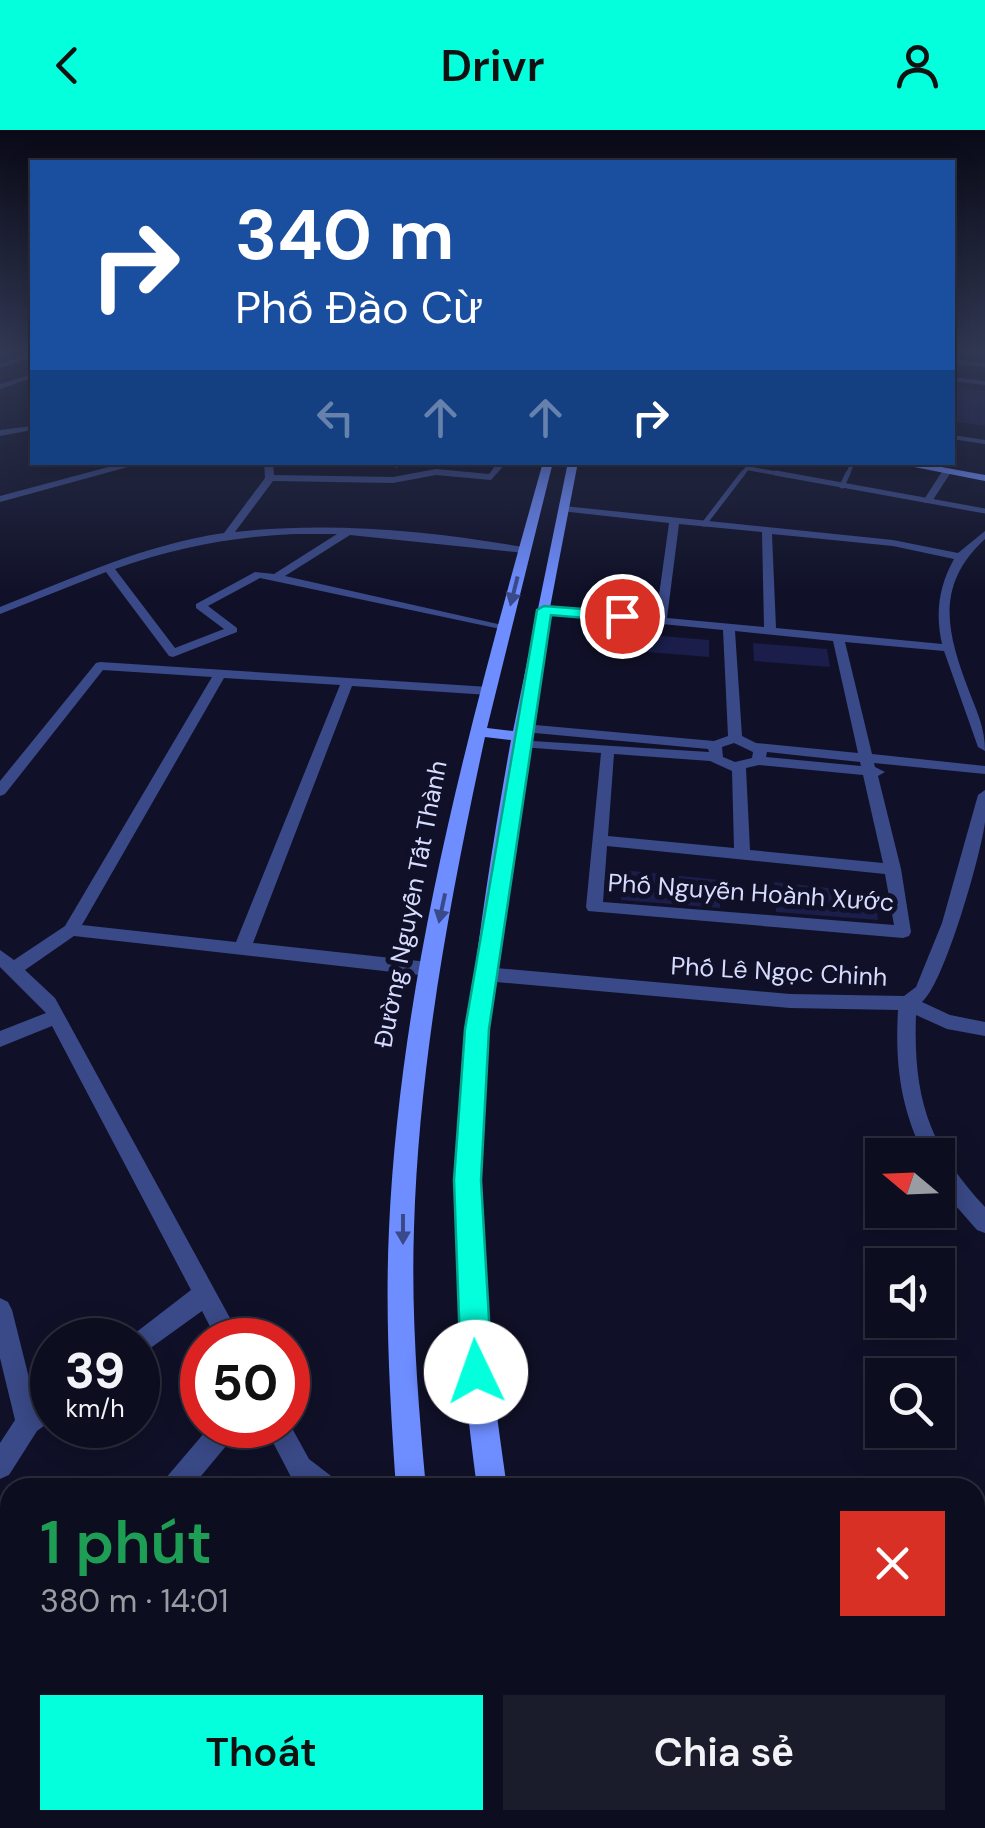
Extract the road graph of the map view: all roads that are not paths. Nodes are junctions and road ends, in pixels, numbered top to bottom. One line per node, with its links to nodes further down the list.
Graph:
1 (955, 437): 2 (lane)
2 (985, 442)
3 (130, 465): 18 (street)
4 (268, 465): 15 (street)
5 (396, 465): 16 (street)
6 (500, 465): 16 (street)
7 (547, 465): 28 (main road, Đường Nguyễn Tất Thành)
8 (572, 465): 20 (main road)
9 (749, 465): 17 (lane); 23 (lane)
10 (852, 465): 17 (lane)
11 (910, 465): 13 (main road)
12 (945, 465): 14 (main road)
13 (946, 472): 14 (main road); 19 (street)
14 (985, 475)
15 (270, 478): 16 (street); 27 (street)
16 (404, 478)
17 (842, 486): 19 (lane)
18 (0, 499)
19 (928, 501): 21 (lane)
20 (564, 509): 22 (street); 33 (main road)
21 (985, 511)
22 (674, 520): 23 (street); 34 (street)
23 (704, 524): 24 (street)
24 (767, 530): 29 (street); 37 (street)
25 (346, 533): 27 (street); 28 (street); 31 (street)
26 (985, 534): 29 (street)
27 (228, 535): 30 (street)
28 (524, 550): 35 (main road, Đường Nguyễn Tất Thành, one-way to 35)
29 (956, 556): 39 (street)
30 (110, 570): 31 (street); 32 (street)
31 (275, 578): 35 (street)
32 (0, 610)
33 (544, 610): 34 (street); 44 (main road)
34 (661, 620): 36 (street)
35 (505, 626): 42 (main road, Đường Nguyễn Tất Thành)
36 (729, 626): 37 (street); 45 (street)
37 (770, 630): 38 (street)
38 (838, 637): 39 (street); 50 (street, Phố Nguyễn Hoành Xước)
39 (951, 648): 46 (street)
40 (219, 675): 41 (street); 54 (street); 59 (street)
41 (347, 682): 42 (street); 60 (street)
42 (489, 691): 43 (main road, Đường Nguyễn Tất Thành)
43 (480, 732): 44 (main road); 62 (main road, Đường Nguyễn Tất Thành, one-way to 62)
44 (522, 736): 47 (street); 48 (street); 63 (main road)
45 (735, 738): 48 (street); 49 (street)
46 (985, 747)
47 (608, 749): 48 (street); 56 (street, Phố Nguyễn Hoành Xước)
48 (715, 751): 51 (street)
49 (758, 754): 50 (street); 51 (street)
50 (865, 764): 52 (street); 53 (street); 58 (street, Phố Nguyễn Hoành Xước)
51 (739, 768): 57 (street)
52 (985, 770)
53 (985, 781)
54 (0, 791)
55 (984, 799): 64 (street, Phố Lê Ngọc Chinh)
56 (600, 840): 57 (street); 58 (street, Phố Nguyễn Hoành Xước)
57 (742, 854): 58 (street)
58 (893, 868)
59 (71, 930): 60 (street); 61 (street)
60 (242, 949): 62 (street)
61 (7, 963): 65 (street)
62 (428, 969): 81 (main road, Đường Nguyễn Tất Thành, one-way to 81)
63 (484, 974): 64 (street, Phố Lê Ngọc Chinh); 82 (main road)
64 (907, 1003): 66 (street); 68 (street)
65 (56, 1017): 67 (street); 71 (street)
66 (985, 1029)
67 (0, 1040)
68 (926, 1138)
69 (955, 1190): 70 (street)
70 (985, 1223)
71 (205, 1294): 73 (street); 74 (street)
72 (0, 1310): 75 (street)
73 (218, 1318)
74 (160, 1329)
75 (28, 1422): 78 (street)
76 (208, 1448): 79 (street)
77 (289, 1448): 80 (street)
78 (0, 1466)
79 (182, 1478)
80 (313, 1478)
81 (411, 1478)
82 (490, 1478)

